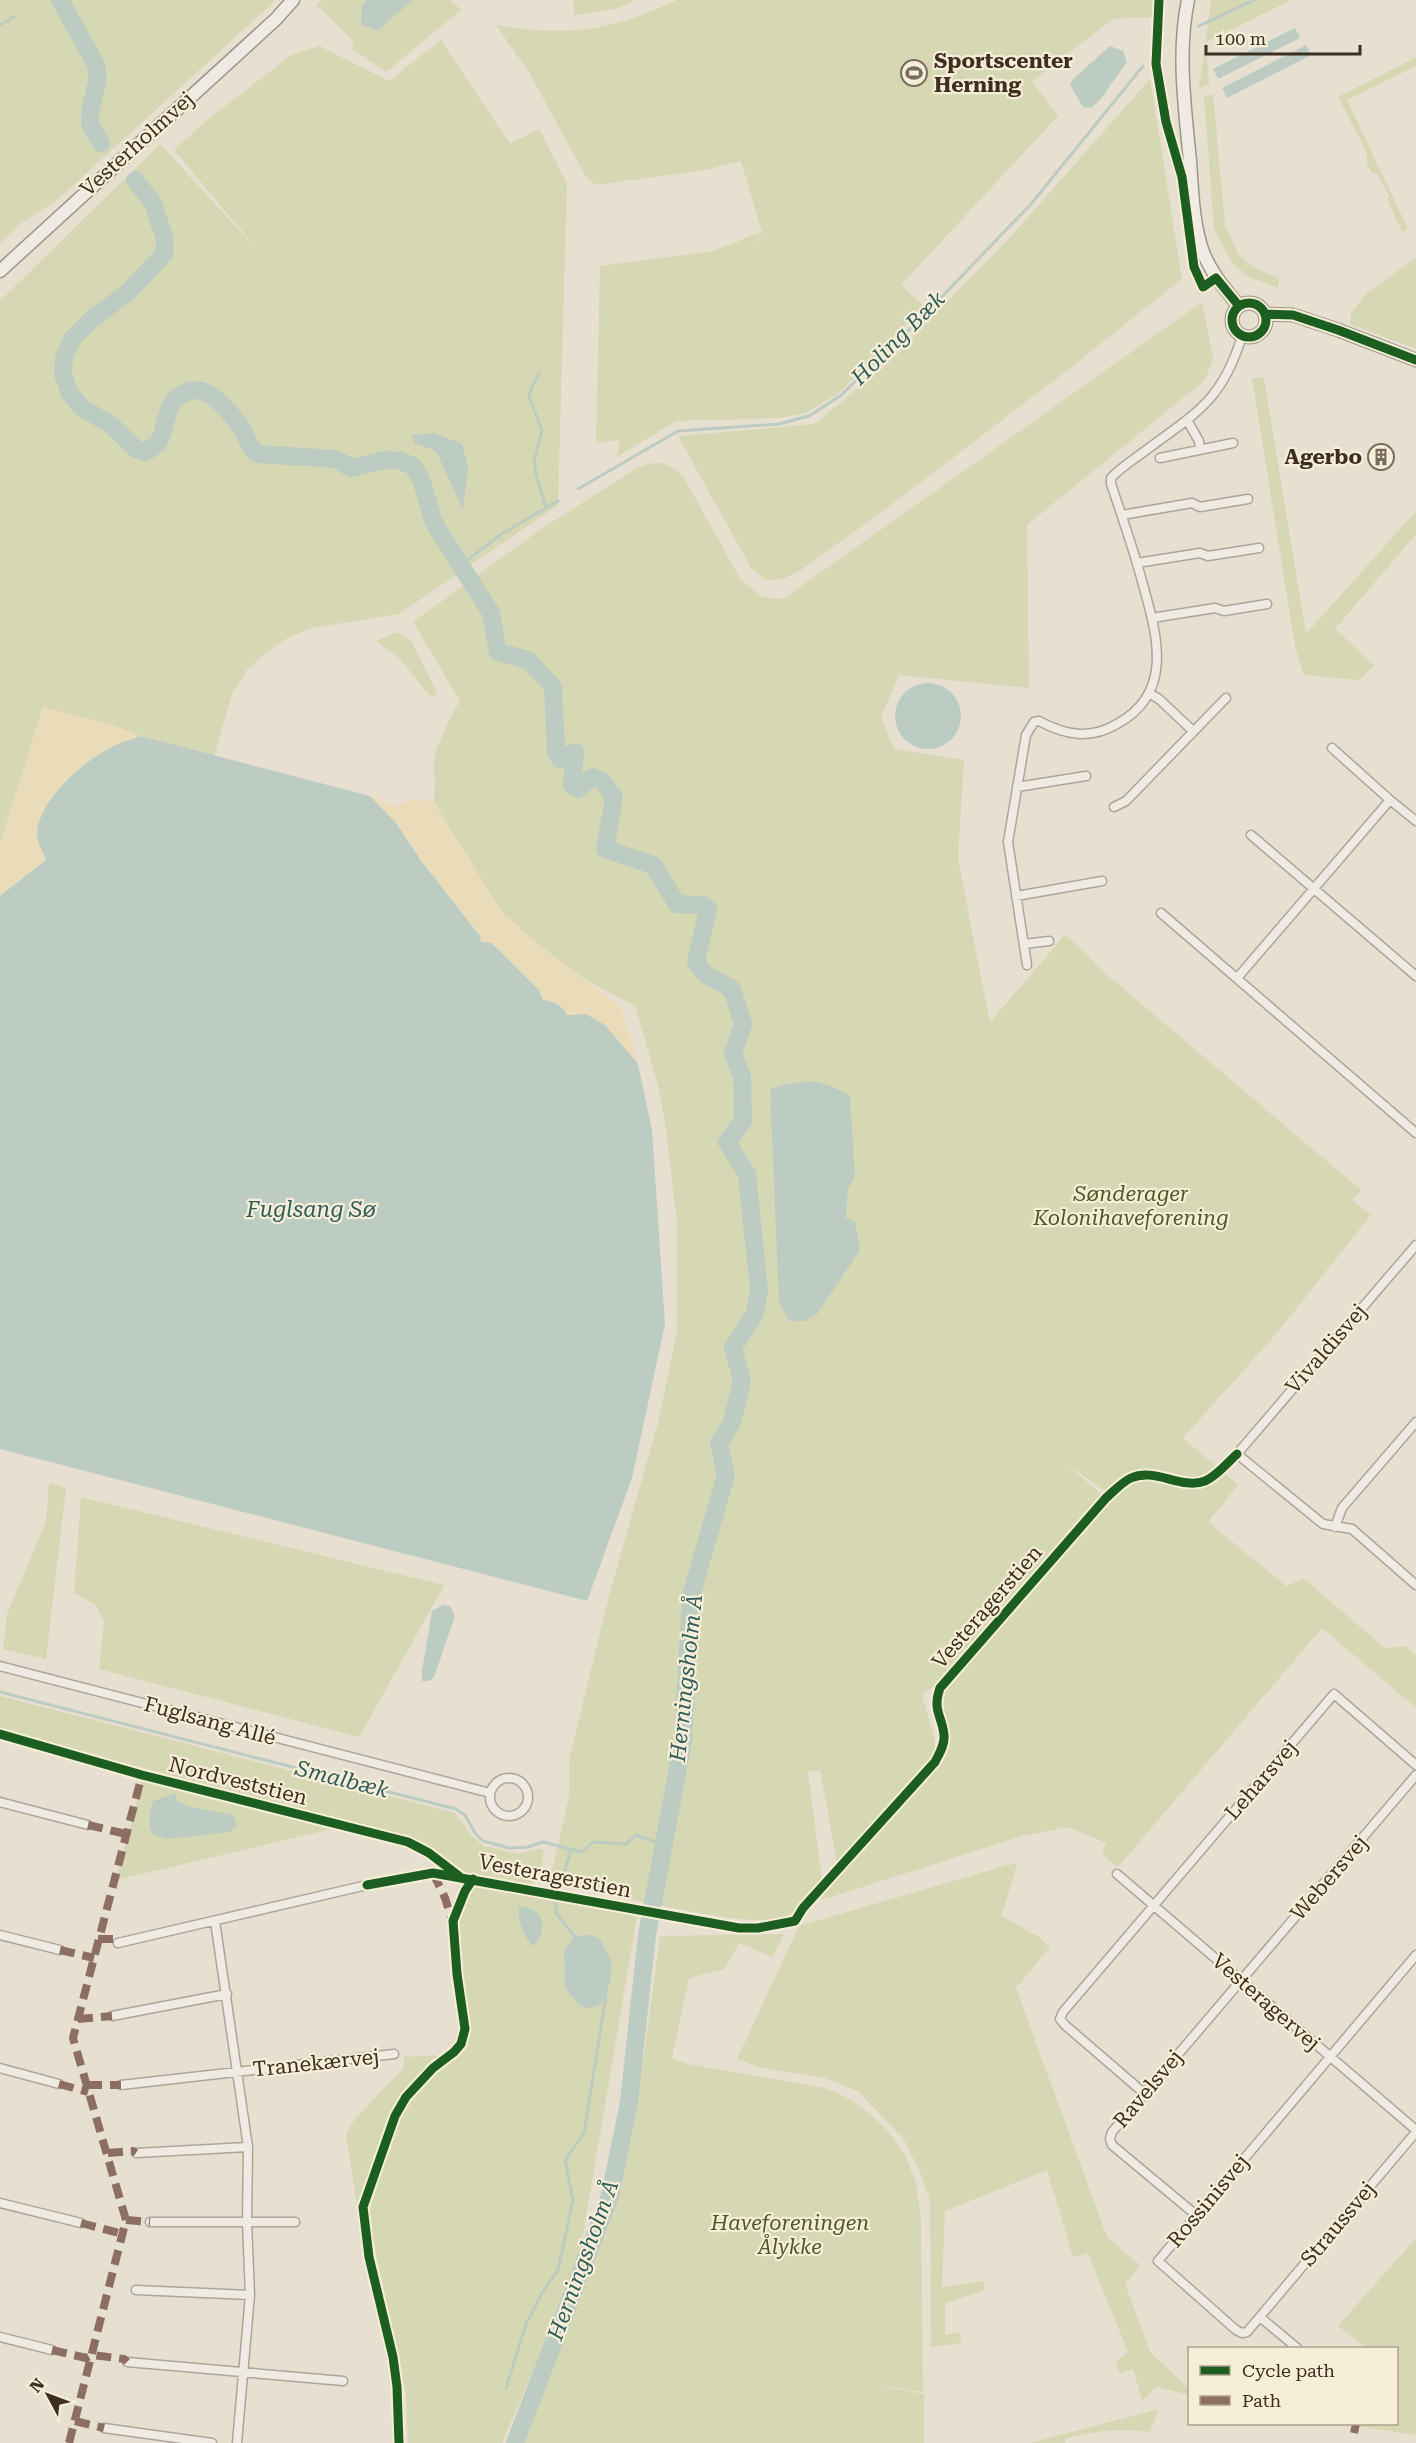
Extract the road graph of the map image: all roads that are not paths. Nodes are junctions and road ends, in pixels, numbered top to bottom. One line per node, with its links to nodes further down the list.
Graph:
1 (293, 0): 4 (street, Vesterholmvej)
2 (302, 0): 4 (street, Vesterholmvej)
3 (1188, 0): 6 (street)
4 (276, 19): 5 (street, Vesterholmvej)
5 (0, 271)
6 (1216, 278): 7 (street); 8 (street)
7 (1203, 287)
8 (1239, 306): 9 (street); 10 (street)
9 (1266, 314): 10 (street); 11 (street)
10 (1242, 336): 12 (street)
11 (1416, 360)
12 (1187, 420): 14 (street); 17 (street)
13 (1233, 442): 14 (street)
14 (1200, 449): 15 (street)
15 (1160, 458)
16 (1248, 499): 17 (street)
17 (1122, 514): 19 (street)
18 (1259, 548): 19 (street)
19 (1137, 563): 21 (street)
20 (1267, 604): 21 (street)
21 (1152, 618): 22 (street)
22 (1149, 693): 24 (street); 27 (street)
23 (1226, 698): 24 (street)
24 (1193, 731): 29 (street)
25 (1332, 748): 28 (street)
26 (1086, 777): 27 (street)
27 (1017, 788): 34 (street)
28 (1390, 800): 30 (street); 33 (street)
29 (1114, 807)
30 (1416, 821)
31 (1251, 835): 33 (street)
32 (1102, 881): 34 (street)
33 (1313, 889): 39 (street); 40 (street)
34 (1016, 896): 37 (street)
35 (1161, 913): 40 (street)
36 (1049, 940): 37 (street)
37 (1024, 944): 38 (street)
38 (1027, 965)
39 (1416, 976)
40 (1238, 977): 41 (street)
41 (1416, 1134)
42 (1416, 1245): 44 (street, Vivaldisvej)
43 (1416, 1422): 44 (street)
44 (1335, 1527): 45 (street)
45 (1416, 1585)
46 (0, 1666): 49 (street, Fuglsang Allé)
47 (1416, 1765): 54 (street, Leharsvej)
48 (1416, 1775): 60 (street, Webersvej)
49 (490, 1793): 49 (street)
50 (0, 1802): 51 (street)
51 (88, 1825)
52 (1117, 1874): 54 (street, Vesteragervej)
53 (367, 1885): 55 (street)
54 (1153, 1905): 60 (street, Vesteragervej); 69 (street)
55 (215, 1920): 57 (street); 61 (street, Tranekærvej)
56 (0, 1935): 58 (street)
57 (118, 1943)
58 (60, 1950)
59 (1416, 1955): 64 (street, Rossinisvej)
60 (1240, 1980): 64 (street, Vesteragervej); 69 (street, Ravelsvej)
61 (226, 1994): 62 (street); 66 (street, Tranekærvej)
62 (112, 2016)
63 (394, 2054): 66 (street, Tranekærvej)
64 (1330, 2057): 70 (street, Vesteragervej); 74 (street, Rossinisvej)
65 (0, 2068): 67 (street)
66 (238, 2072): 68 (street, Tranekærvej); 71 (street, Tranekærvej)
67 (59, 2084)
68 (121, 2085)
69 (1145, 2094): 74 (street, Ravelsvej)
70 (1416, 2131): 81 (street, Straussvej)
71 (248, 2146): 72 (street); 76 (street, Tranekærvej)
72 (136, 2153)
73 (0, 2202): 78 (street)
74 (1196, 2215): 82 (street, Rossinisvej)
75 (150, 2222): 76 (street)
76 (247, 2222): 77 (street); 80 (street, Tranekærvej)
77 (295, 2222)
78 (81, 2223)
79 (136, 2290): 80 (street)
80 (250, 2295): 87 (street, Tranekærvej)
81 (1260, 2317): 82 (street, Straussvej); 84 (street)
82 (1242, 2333)
83 (0, 2337): 85 (street)
84 (1295, 2347)
85 (52, 2350)
86 (127, 2362): 87 (street)
87 (245, 2371): 88 (street); 91 (street, Tranekærvej)
88 (343, 2381)
89 (104, 2428): 90 (street)
90 (212, 2443)
91 (237, 2443)

